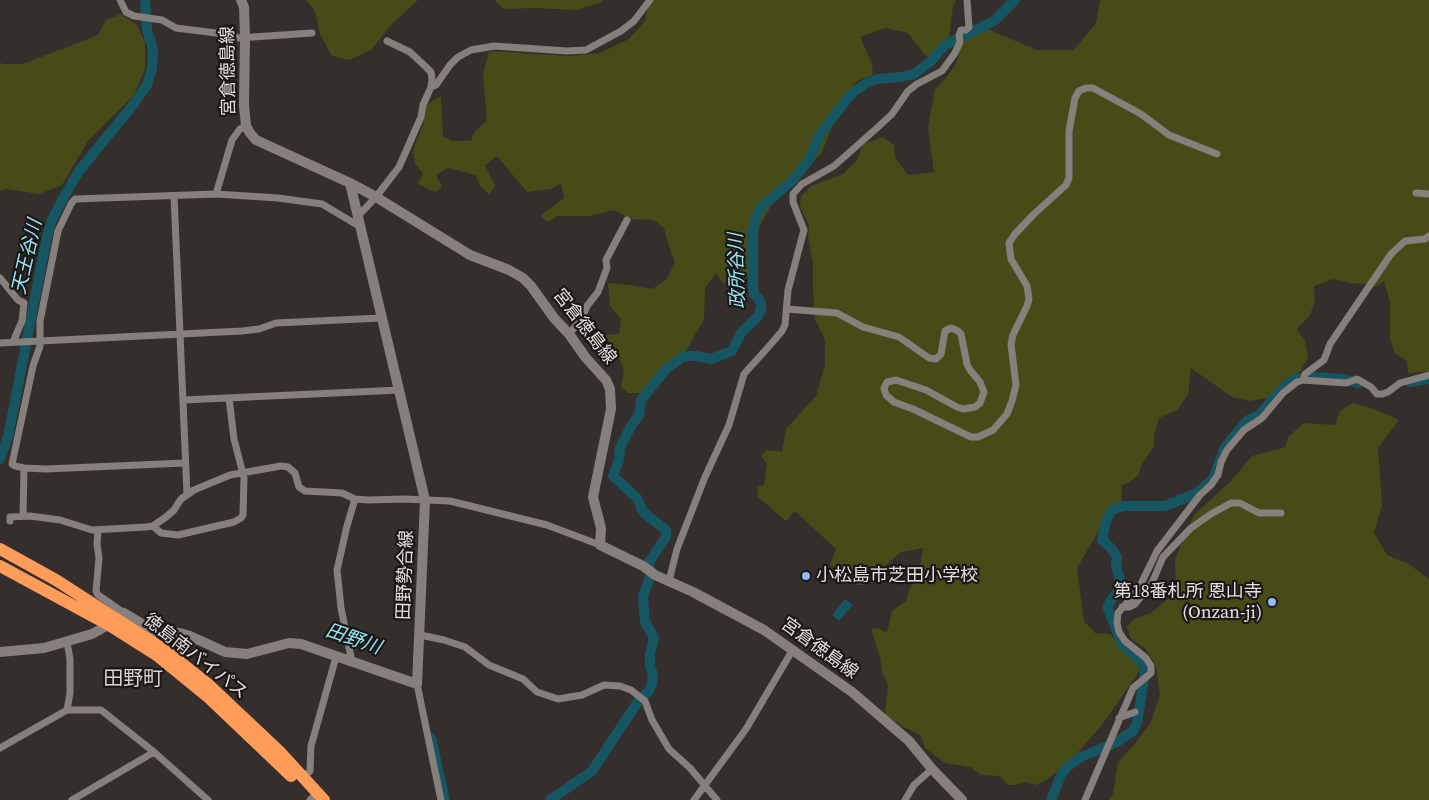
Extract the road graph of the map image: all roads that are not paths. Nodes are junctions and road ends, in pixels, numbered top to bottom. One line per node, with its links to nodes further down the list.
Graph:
1 (120, 0): 6 (street)
2 (650, 0): 8 (street)
3 (967, 0): 21 (street)
4 (243, 2): 6 (main road, 宮倉徳島線)
5 (312, 33): 6 (street)
6 (245, 37): 9 (main road, 宮倉徳島線)
7 (387, 41): 8 (street)
8 (431, 87): 16 (street)
9 (246, 126): 11 (main road, 宮倉徳島線); 13 (street)
10 (1216, 154): 21 (street)
11 (350, 183): 16 (main road, 宮倉徳島線); 18 (main road, 田野勢合線)
12 (1416, 193): 14 (street)
13 (216, 194): 15 (street); 18 (street)
14 (1429, 194)
15 (174, 196): 24 (street); 25 (street)
16 (376, 197): 18 (street); 23 (main road, 宮倉徳島線)
17 (628, 220): 23 (street)
18 (358, 221): 22 (main road, 田野勢合線)
19 (1429, 236): 29 (street)
20 (0, 278): 26 (street)
21 (787, 308): 47 (street)
22 (381, 318): 24 (street); 30 (main road, 田野勢合線)
23 (569, 334): 44 (main road, 宮倉徳島線)
24 (180, 335): 25 (street); 32 (street)
25 (38, 341): 26 (street); 34 (street)
26 (15, 342): 27 (street)
27 (0, 343)
28 (1429, 374): 29 (street)
29 (1303, 380): 48 (street)
30 (400, 390): 31 (street); 38 (main road, 田野勢合線)
31 (229, 398): 32 (street); 35 (street)
32 (183, 400): 33 (street)
33 (185, 463): 34 (street); 36 (street)
34 (24, 468): 40 (street)
35 (243, 472): 36 (street); 37 (street); 42 (street)
36 (187, 494): 42 (street)
37 (354, 499): 38 (street); 55 (street)
38 (425, 500): 44 (street); 50 (main road, 田野勢合線)
39 (1281, 513): 48 (street)
40 (23, 516): 41 (street); 43 (street)
41 (10, 521)
42 (153, 526): 43 (street)
43 (98, 530): 49 (street)
44 (600, 545): 47 (main road, 宮倉徳島線)
45 (0, 549): 49 (highway, 徳島南バイパス)
46 (0, 566): 49 (highway, 徳島南バイパス)
47 (669, 581): 52 (main road, 宮倉徳島線)
48 (1122, 607): 59 (street)
49 (117, 619): 51 (main road); 54 (main road); 63 (highway, 徳島南バイパス); 67 (highway, 徳島南バイパス)
50 (420, 635): 56 (main road, 田野勢合線); 64 (street)
51 (68, 642): 53 (main road); 57 (street)
52 (792, 651): 62 (main road, 宮倉徳島線); 64 (street)
53 (0, 652)
54 (336, 657): 55 (main road); 63 (street)
55 (350, 660): 56 (main road)
56 (417, 684): 68 (street)
57 (67, 710): 60 (street); 61 (street)
58 (1135, 712): 59 (street)
59 (1119, 718): 73 (street)
60 (0, 748)
61 (154, 752): 65 (street); 66 (street)
62 (932, 769): 71 (street); 72 (main road, 宮倉徳島線)
63 (304, 777): 67 (highway, 徳島南バイパス)
64 (705, 786): 69 (street); 70 (street)
65 (72, 800)
66 (208, 800)
67 (315, 800)
68 (440, 800)
69 (694, 800)
70 (717, 800)
71 (905, 800)
72 (962, 800)
73 (1085, 800)

